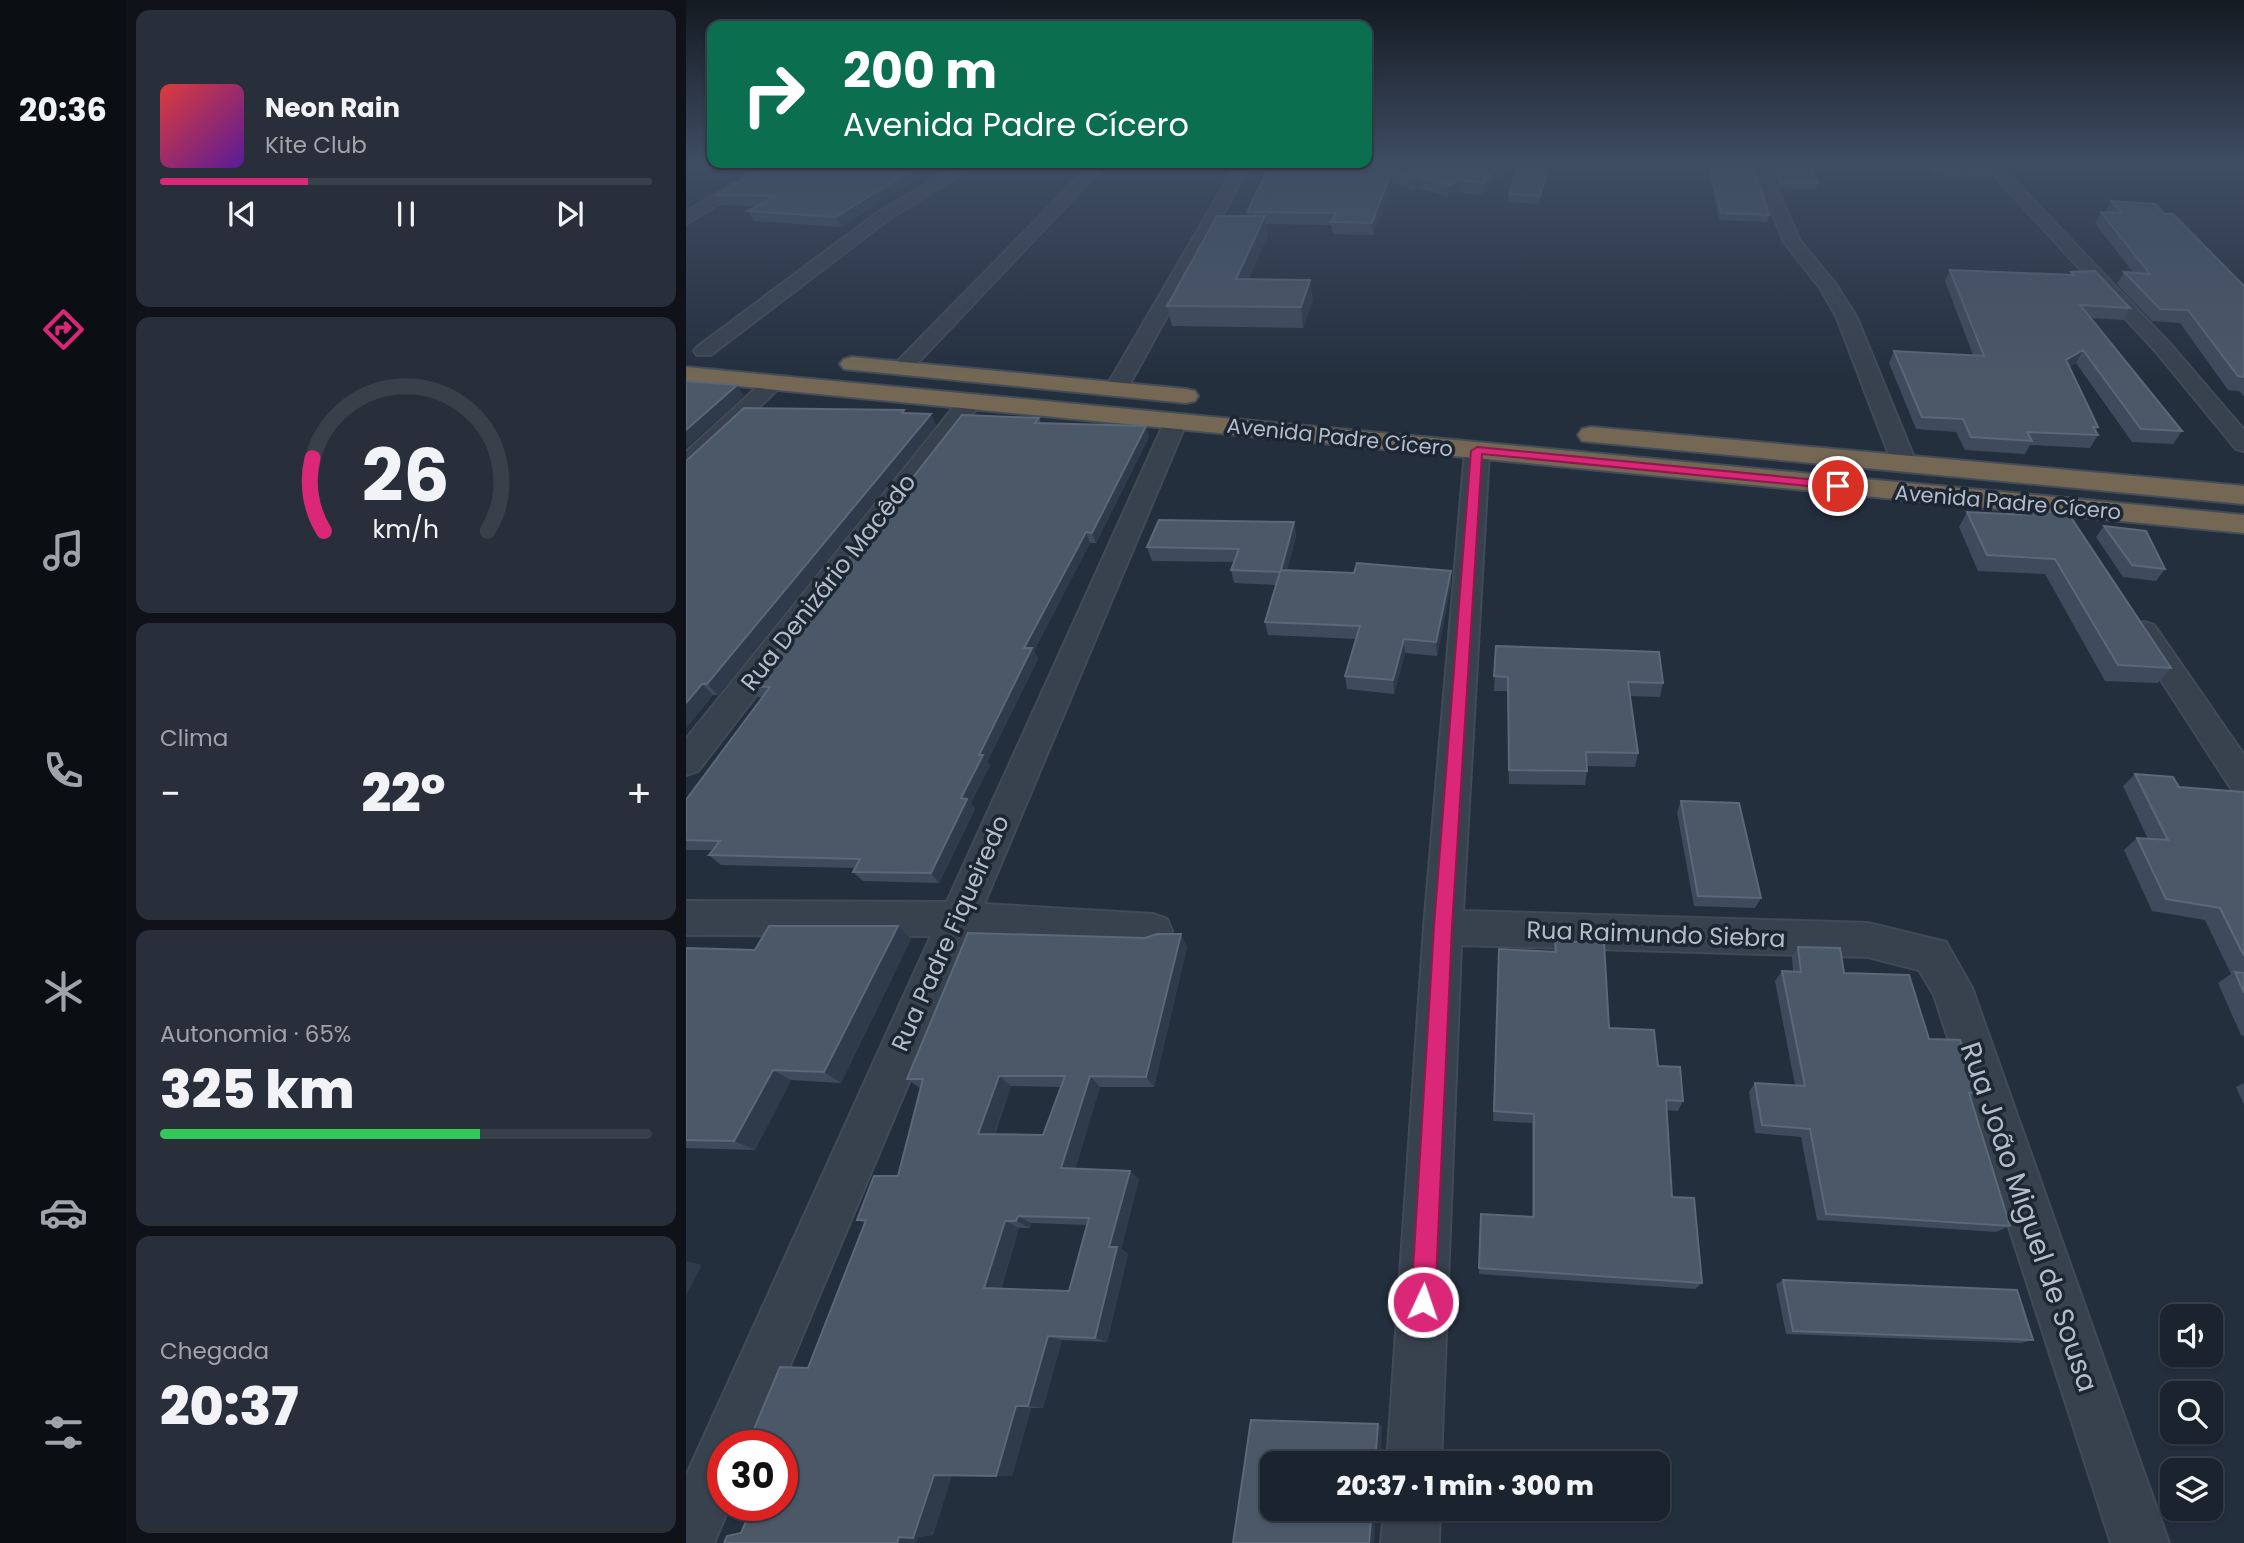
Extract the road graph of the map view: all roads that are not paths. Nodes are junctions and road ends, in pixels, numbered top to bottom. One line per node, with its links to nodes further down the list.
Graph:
1 (858, 234): 6 (street)
2 (1031, 234): 9 (street)
3 (1204, 234): 12 (street)
4 (1789, 234): 20 (street)
5 (2056, 234): 17 (street)
6 (695, 350): 7 (highway)
7 (744, 354)
8 (822, 361): 9 (highway, Avenida Padre Cícero)
9 (901, 369): 12 (highway, Avenida Padre Cícero)
10 (686, 374): 11 (highway, Avenida Padre Cícero)
11 (775, 382): 14 (highway, Avenida Padre Cícero); 19 (street)
12 (1116, 389): 13 (highway, Avenida Padre Cícero)
13 (1213, 398)
14 (969, 403): 15 (highway, Avenida Padre Cícero); 24 (street, Rua Denizário Macêdo)
15 (1176, 421): 18 (highway, Avenida Padre Cícero); 27 (street, Rua Padre Fiqueiredo)
16 (1573, 433): 20 (highway, Avenida Padre Cícero)
17 (2244, 444)
18 (1477, 451): 22 (highway, Avenida Padre Cícero); 28 (street)
19 (686, 465)
20 (1905, 465): 21 (highway, Avenida Padre Cícero)
21 (2244, 495)
22 (2244, 524)
23 (2129, 610): 25 (street)
24 (686, 762)
25 (2244, 780)
26 (686, 918): 27 (street)
27 (956, 919): 29 (street); 31 (street, Rua Padre Fiqueiredo)
28 (1443, 927): 30 (street, Rua Raimundo Siebra); 32 (street)
29 (1153, 931)
30 (1868, 940): 37 (street, Rua João Miguel de Sousa)
31 (735, 1430)
32 (1415, 1451)
33 (707, 1493): 35 (street)
34 (1411, 1521): 36 (street)
35 (686, 1541)
36 (1410, 1543)
37 (2140, 1543)

